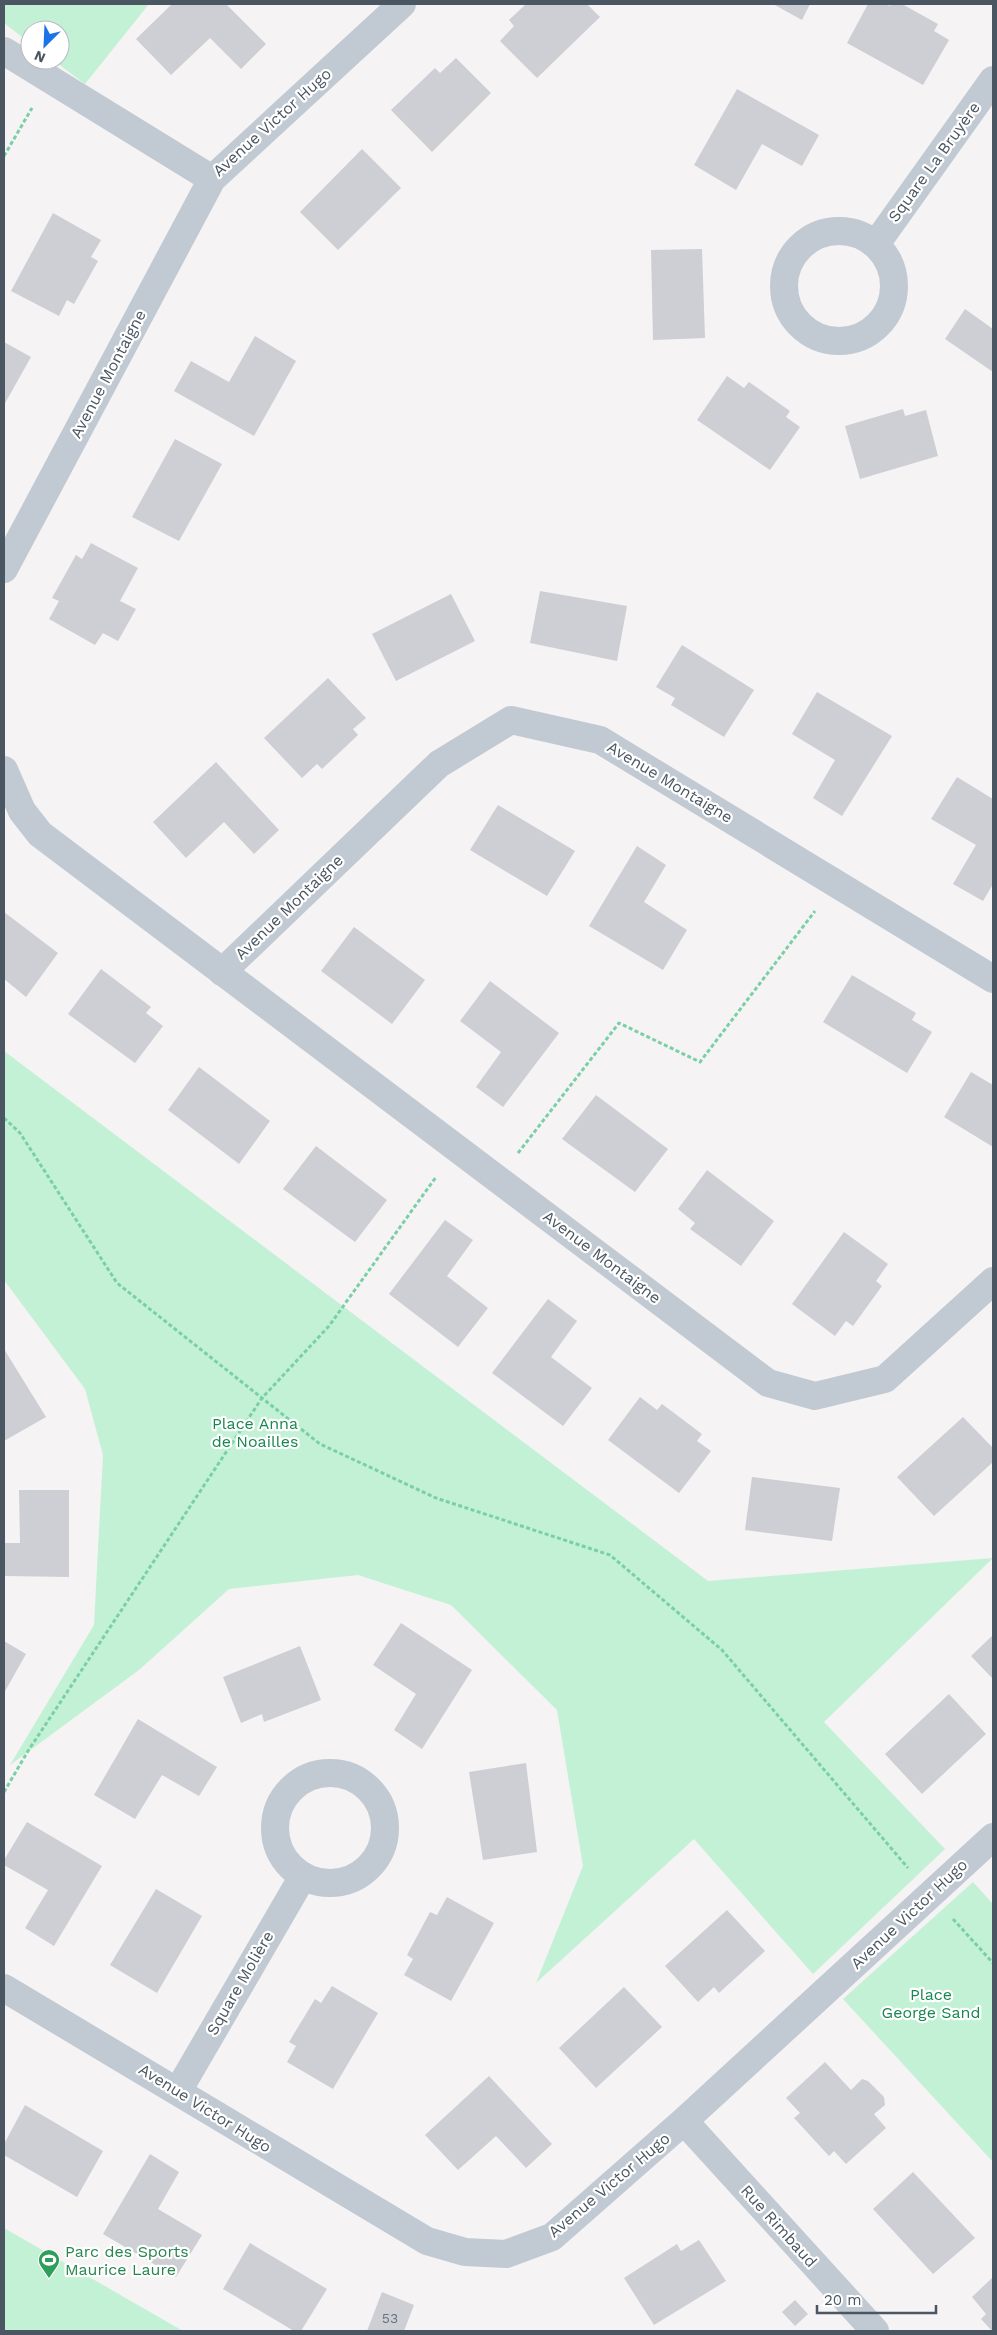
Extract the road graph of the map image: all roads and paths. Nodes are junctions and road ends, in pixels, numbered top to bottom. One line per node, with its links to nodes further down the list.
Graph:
1 (402, 4): 6 (street, Avenue Victor Hugo)
2 (4, 51): 3 (street, Avenue Victor Hugo)
3 (49, 79): 5 (path); 6 (street, Avenue Victor Hugo)
4 (993, 80): 7 (street, Square La Bruyère)
5 (4, 156)
6 (212, 179): 8 (street, Avenue Montaigne)
7 (876, 244): 7 (street)
8 (4, 569)
9 (4, 770): 11 (street, Avenue Montaigne)
10 (836, 884): 11 (street, Avenue Montaigne); 12 (street, Avenue Montaigne); 15 (path)
11 (222, 972): 14 (street, Avenue Montaigne)
12 (993, 979)
13 (4, 1118): 17 (path)
14 (457, 1148): 15 (street, Avenue Montaigne); 17 (path)
15 (498, 1179): 16 (street, Avenue Montaigne)
16 (993, 1281)
17 (262, 1398): 18 (path); 21 (path)
18 (4, 1792)
19 (993, 1837): 21 (street, Avenue Victor Hugo)
20 (302, 1876): 20 (street); 24 (street, Square Molière)
21 (930, 1894): 22 (path); 25 (street, Avenue Victor Hugo)
22 (993, 1963)
23 (4, 1988): 24 (street, Avenue Victor Hugo)
24 (178, 2091): 25 (street, Avenue Victor Hugo)
25 (684, 2121): 26 (street, Rue Rimbaud)
26 (875, 2331)

